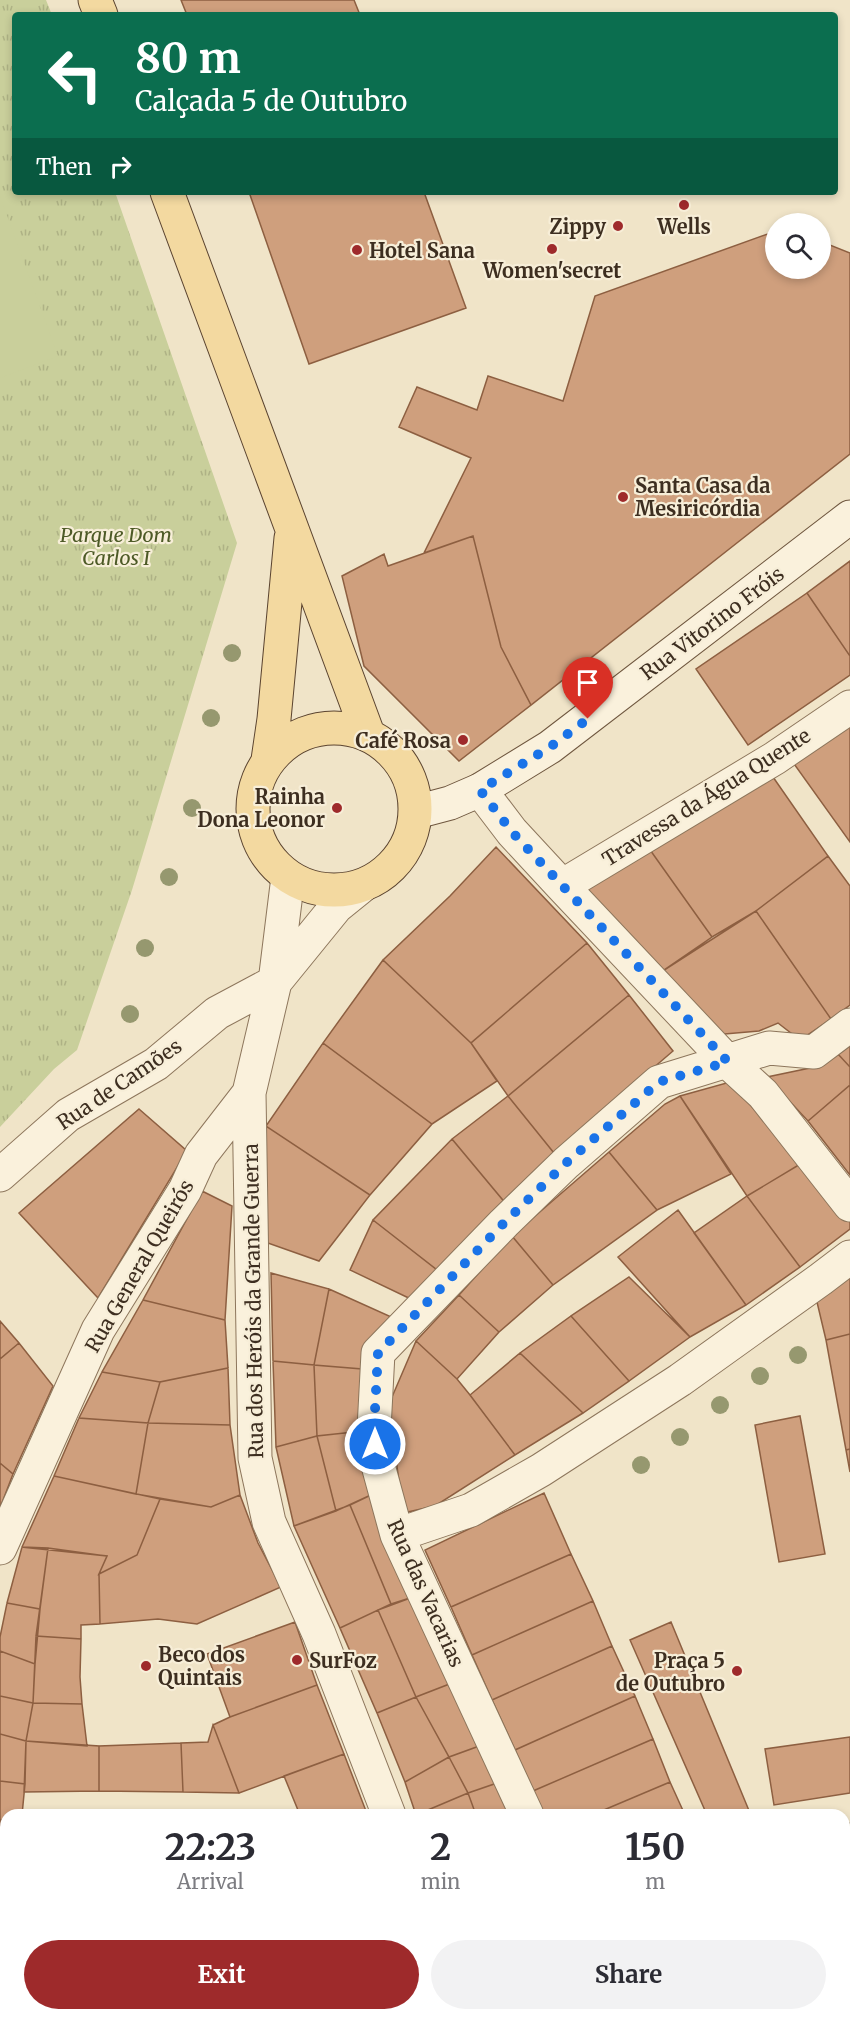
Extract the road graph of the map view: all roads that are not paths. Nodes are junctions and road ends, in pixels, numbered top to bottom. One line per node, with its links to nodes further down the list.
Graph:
1 (167, 195): 3 (main road)
2 (850, 517): 7 (street, Rua Vitorino Fróis)
3 (292, 528): 5 (main road); 6 (main road)
4 (850, 707): 11 (street, Travessa da Água Quente)
5 (368, 734): 6 (main road); 8 (main road)
6 (268, 760): 9 (main road)
7 (480, 790): 8 (street, Rua Vitorino Fróis); 11 (street)
8 (416, 812): 10 (main road)
9 (288, 877): 10 (main road); 12 (street, Rua dos Heróis da Grande Guerra)
10 (362, 886): 12 (street)
11 (562, 886): 14 (street)
12 (275, 982): 15 (street, Rua dos Heróis da Grande Guerra); 16 (street, Rua de Camões)
13 (850, 1025): 14 (street, Rua das Vacarias)
14 (728, 1062): 17 (street); 19 (street, Rua das Vacarias)
15 (249, 1093): 20 (street, Rua General Queirós); 21 (street, Rua dos Heróis da Grande Guerra)
16 (0, 1175)
17 (850, 1205)
18 (850, 1257): 19 (street)
19 (397, 1535): 22 (street, Rua das Vacarias)
20 (0, 1548)
21 (387, 1809)
22 (524, 1809)

